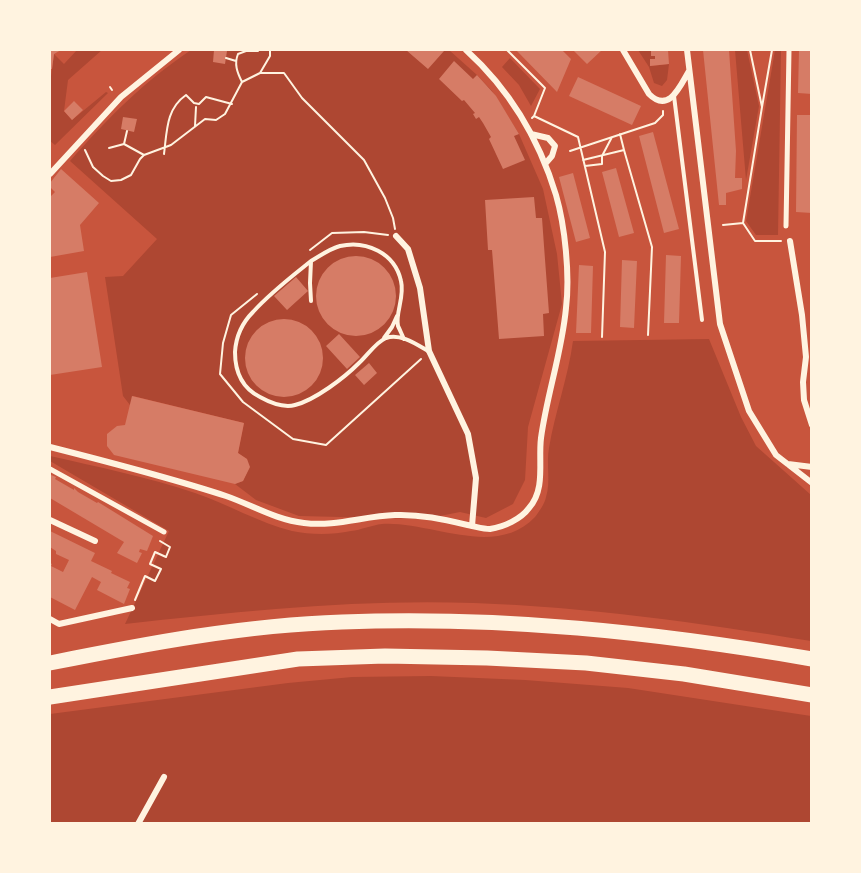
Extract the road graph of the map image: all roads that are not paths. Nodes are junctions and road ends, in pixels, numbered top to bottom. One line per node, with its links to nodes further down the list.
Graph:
1 (179, 50): 10 (street)
2 (466, 50): 8 (street)
3 (623, 50): 7 (street)
4 (687, 50): 6 (street)
5 (789, 50): 11 (street)
6 (689, 71): 7 (street); 23 (street)
7 (674, 96): 17 (lane)
8 (531, 134): 9 (street); 9 (street)
9 (545, 164): 28 (street)
10 (50, 174)
11 (786, 226)
12 (396, 236): 20 (street)
13 (790, 241): 21 (street)
14 (311, 261): 15 (lane); 16 (lane); 18 (lane)
15 (311, 301)
16 (398, 312): 18 (lane); 19 (lane)
17 (702, 320)
18 (384, 339): 19 (lane)
19 (405, 339): 20 (lane)
20 (429, 351): 28 (street)
21 (812, 425)
22 (50, 447): 28 (street)
23 (788, 464): 24 (street); 26 (street)
24 (812, 466)
25 (50, 469): 29 (street)
26 (812, 483)
27 (50, 520): 30 (street)
28 (472, 526)
29 (164, 532)
30 (95, 541)
31 (132, 609): 32 (street)
32 (50, 619)
33 (812, 659): 34 (highway)
34 (50, 663)
35 (812, 695): 36 (highway)
36 (50, 697)
37 (164, 777): 38 (street)
38 (138, 824)

